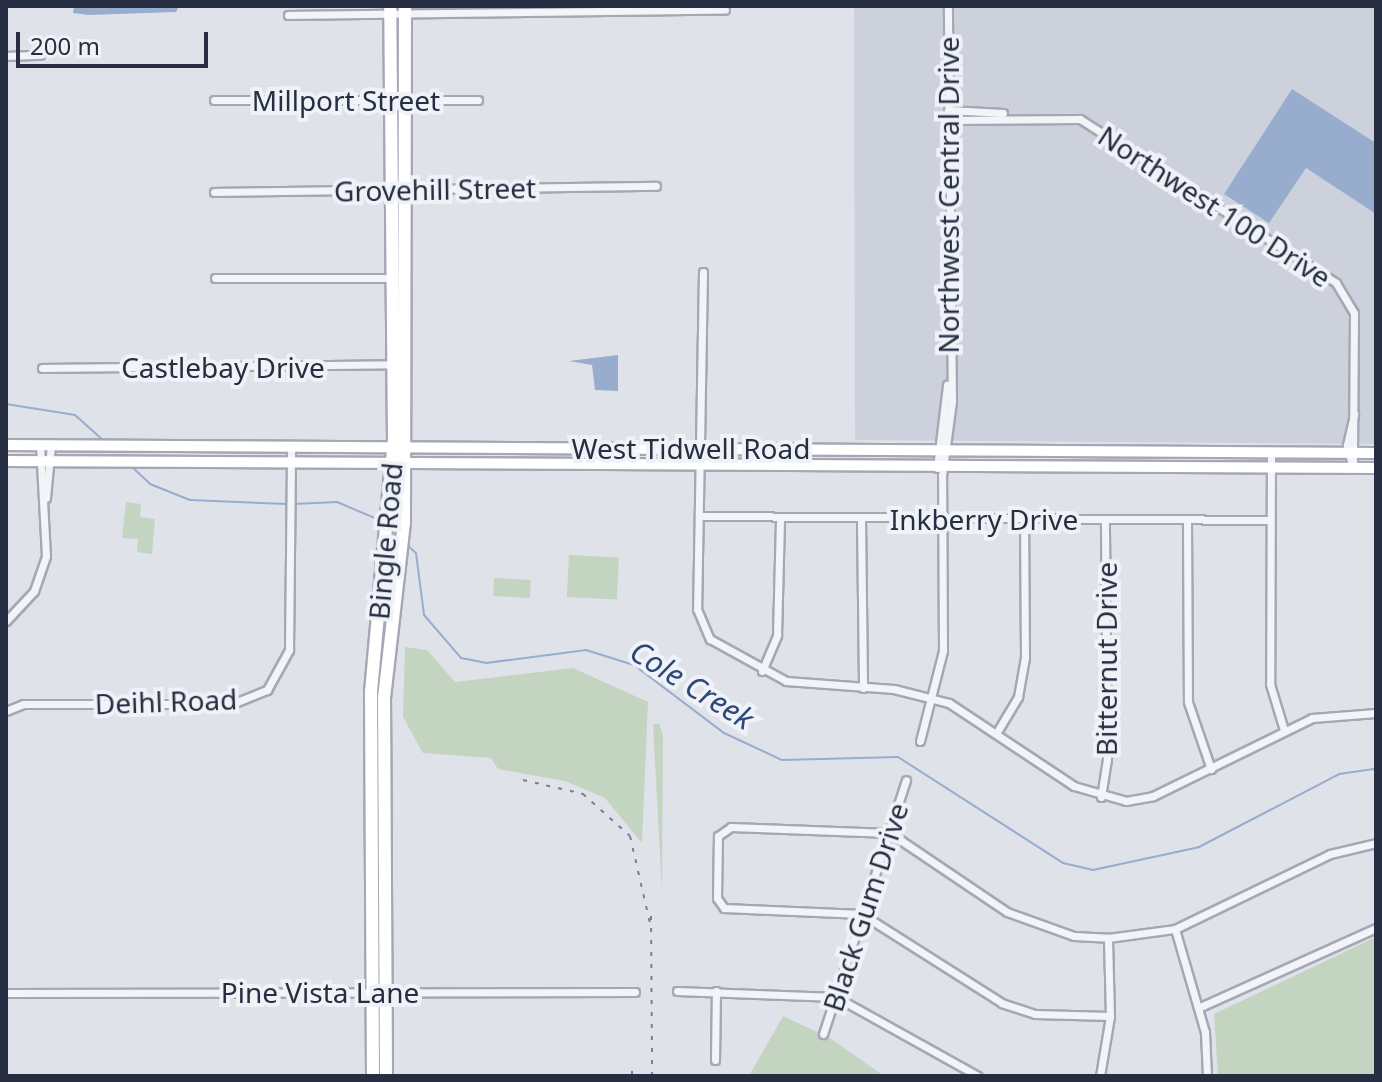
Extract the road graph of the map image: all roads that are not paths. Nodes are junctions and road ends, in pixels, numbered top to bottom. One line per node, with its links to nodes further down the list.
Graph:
1 (948, 6): 12 (street, Northwest Central Drive)
2 (703, 8): 4 (street); 5 (street)
3 (390, 10): 4 (street); 6 (street); 11 (main road, Bingle Road)
4 (405, 10): 11 (main road, Bingle Road)
5 (725, 10)
6 (288, 15)
7 (40, 55): 8 (street)
8 (6, 56)
9 (214, 100): 11 (street, Millport Street)
10 (478, 100): 11 (street, Millport Street)
11 (398, 101): 16 (main road, Bingle Road)
12 (948, 110): 13 (street, Northwest 100 Drive); 14 (street, Northwest Central Drive)
13 (1009, 115): 14 (street, Northwest 100 Drive); 35 (street, Northwest 100 Drive)
14 (949, 120): 31 (street, Northwest Central Drive)
15 (656, 186): 16 (street, Grovehill Street)
16 (398, 190): 17 (street, Grovehill Street); 20 (main road, Bingle Road)
17 (214, 192)
18 (703, 272): 30 (street)
19 (215, 278): 20 (street)
20 (397, 278): 21 (main road, Bingle Road)
21 (397, 364): 22 (street, Castlebay Drive); 27 (main road, Bingle Road)
22 (42, 368)
23 (6, 445): 24 (main road, West Tidwell Road)
24 (45, 445): 25 (main road, West Tidwell Road); 38 (street)
25 (215, 446): 26 (main road, West Tidwell Road); 39 (main road)
26 (291, 447): 27 (main road, West Tidwell Road); 36 (street, Deihl Road)
27 (399, 447): 28 (main road, West Tidwell Road); 40 (main road, Bingle Road)
28 (514, 447): 29 (main road, West Tidwell Road); 41 (main road)
29 (593, 448): 30 (main road, West Tidwell Road); 42 (main road)
30 (702, 448): 31 (main road, West Tidwell Road); 43 (street)
31 (943, 449): 32 (main road, West Tidwell Road); 48 (street, Northwest Central Drive)
32 (1106, 450): 33 (main road, West Tidwell Road); 44 (main road)
33 (1271, 452): 35 (main road, West Tidwell Road); 45 (street)
34 (1376, 453): 35 (main road, West Tidwell Road)
35 (1353, 454): 46 (street, Northwest 100 Drive)
36 (291, 460): 39 (main road, West Tidwell Road); 40 (main road, West Tidwell Road); 62 (street, Deihl Road)
37 (6, 461): 38 (main road, West Tidwell Road)
38 (46, 462): 39 (main road, West Tidwell Road); 58 (street)
39 (217, 462)
40 (399, 462): 41 (main road, West Tidwell Road); 57 (main road, Bingle Road); 57 (main road, Bingle Road)
41 (515, 462): 42 (main road, West Tidwell Road)
42 (593, 463): 43 (main road, West Tidwell Road)
43 (702, 463): 48 (main road, West Tidwell Road); 49 (street)
44 (1107, 466): 45 (main road, West Tidwell Road); 48 (main road, West Tidwell Road)
45 (1270, 468): 46 (main road, West Tidwell Road); 56 (street)
46 (1353, 468): 47 (main road, West Tidwell Road)
47 (1376, 468)
48 (942, 469): 50 (street)
49 (700, 516): 51 (street, Inkberry Drive); 59 (street)
50 (941, 517): 52 (street, Inkberry Drive); 53 (street, Inkberry Drive); 61 (street)
51 (780, 518): 52 (street, Inkberry Drive); 59 (street)
52 (861, 519): 60 (street)
53 (1024, 519): 54 (street, Inkberry Drive); 65 (street)
54 (1105, 520): 55 (street, Inkberry Drive); 70 (street, Bitternut Drive)
55 (1187, 520): 56 (street, Inkberry Drive); 68 (street)
56 (1268, 520): 64 (street)
57 (390, 599): 66 (main road, Bingle Road)
58 (6, 621)
59 (762, 671): 60 (street)
60 (863, 688): 61 (street)
61 (932, 697): 65 (street); 67 (street)
62 (6, 711)
63 (1376, 713): 64 (street)
64 (1284, 730): 68 (street)
65 (997, 732): 70 (street)
66 (377, 735): 73 (main road, Bingle Road); 74 (main road, Bingle Road)
67 (920, 741)
68 (1211, 769): 70 (street)
69 (906, 780): 71 (street, Black Gum Drive)
70 (1101, 797)
71 (890, 833): 75 (street, Black Gum Drive); 75 (street); 78 (street)
72 (1376, 843): 77 (street)
73 (372, 860): 74 (main road); 84 (main road, Bingle Road)
74 (386, 860): 81 (main road, Bingle Road)
75 (862, 914): 85 (street, Black Gum Drive); 87 (street)
76 (1376, 928): 86 (street)
77 (1175, 929): 78 (street); 86 (street)
78 (1108, 938): 87 (street)
79 (677, 991): 80 (street)
80 (716, 991): 85 (street); 89 (street)
81 (387, 992): 82 (street, Pine Vista Lane); 84 (street, Pine Vista Lane); 91 (main road, Bingle Road)
82 (635, 992)
83 (6, 993): 84 (street, Pine Vista Lane)
84 (372, 993): 90 (main road, Bingle Road)
85 (836, 997): 88 (street, Black Gum Drive); 92 (street)
86 (1200, 1007): 94 (street)
87 (1110, 1016): 93 (street)
88 (823, 1034)
89 (715, 1060)
90 (373, 1076)
91 (386, 1076)
92 (978, 1076)
93 (1100, 1076)
94 (1207, 1076)

